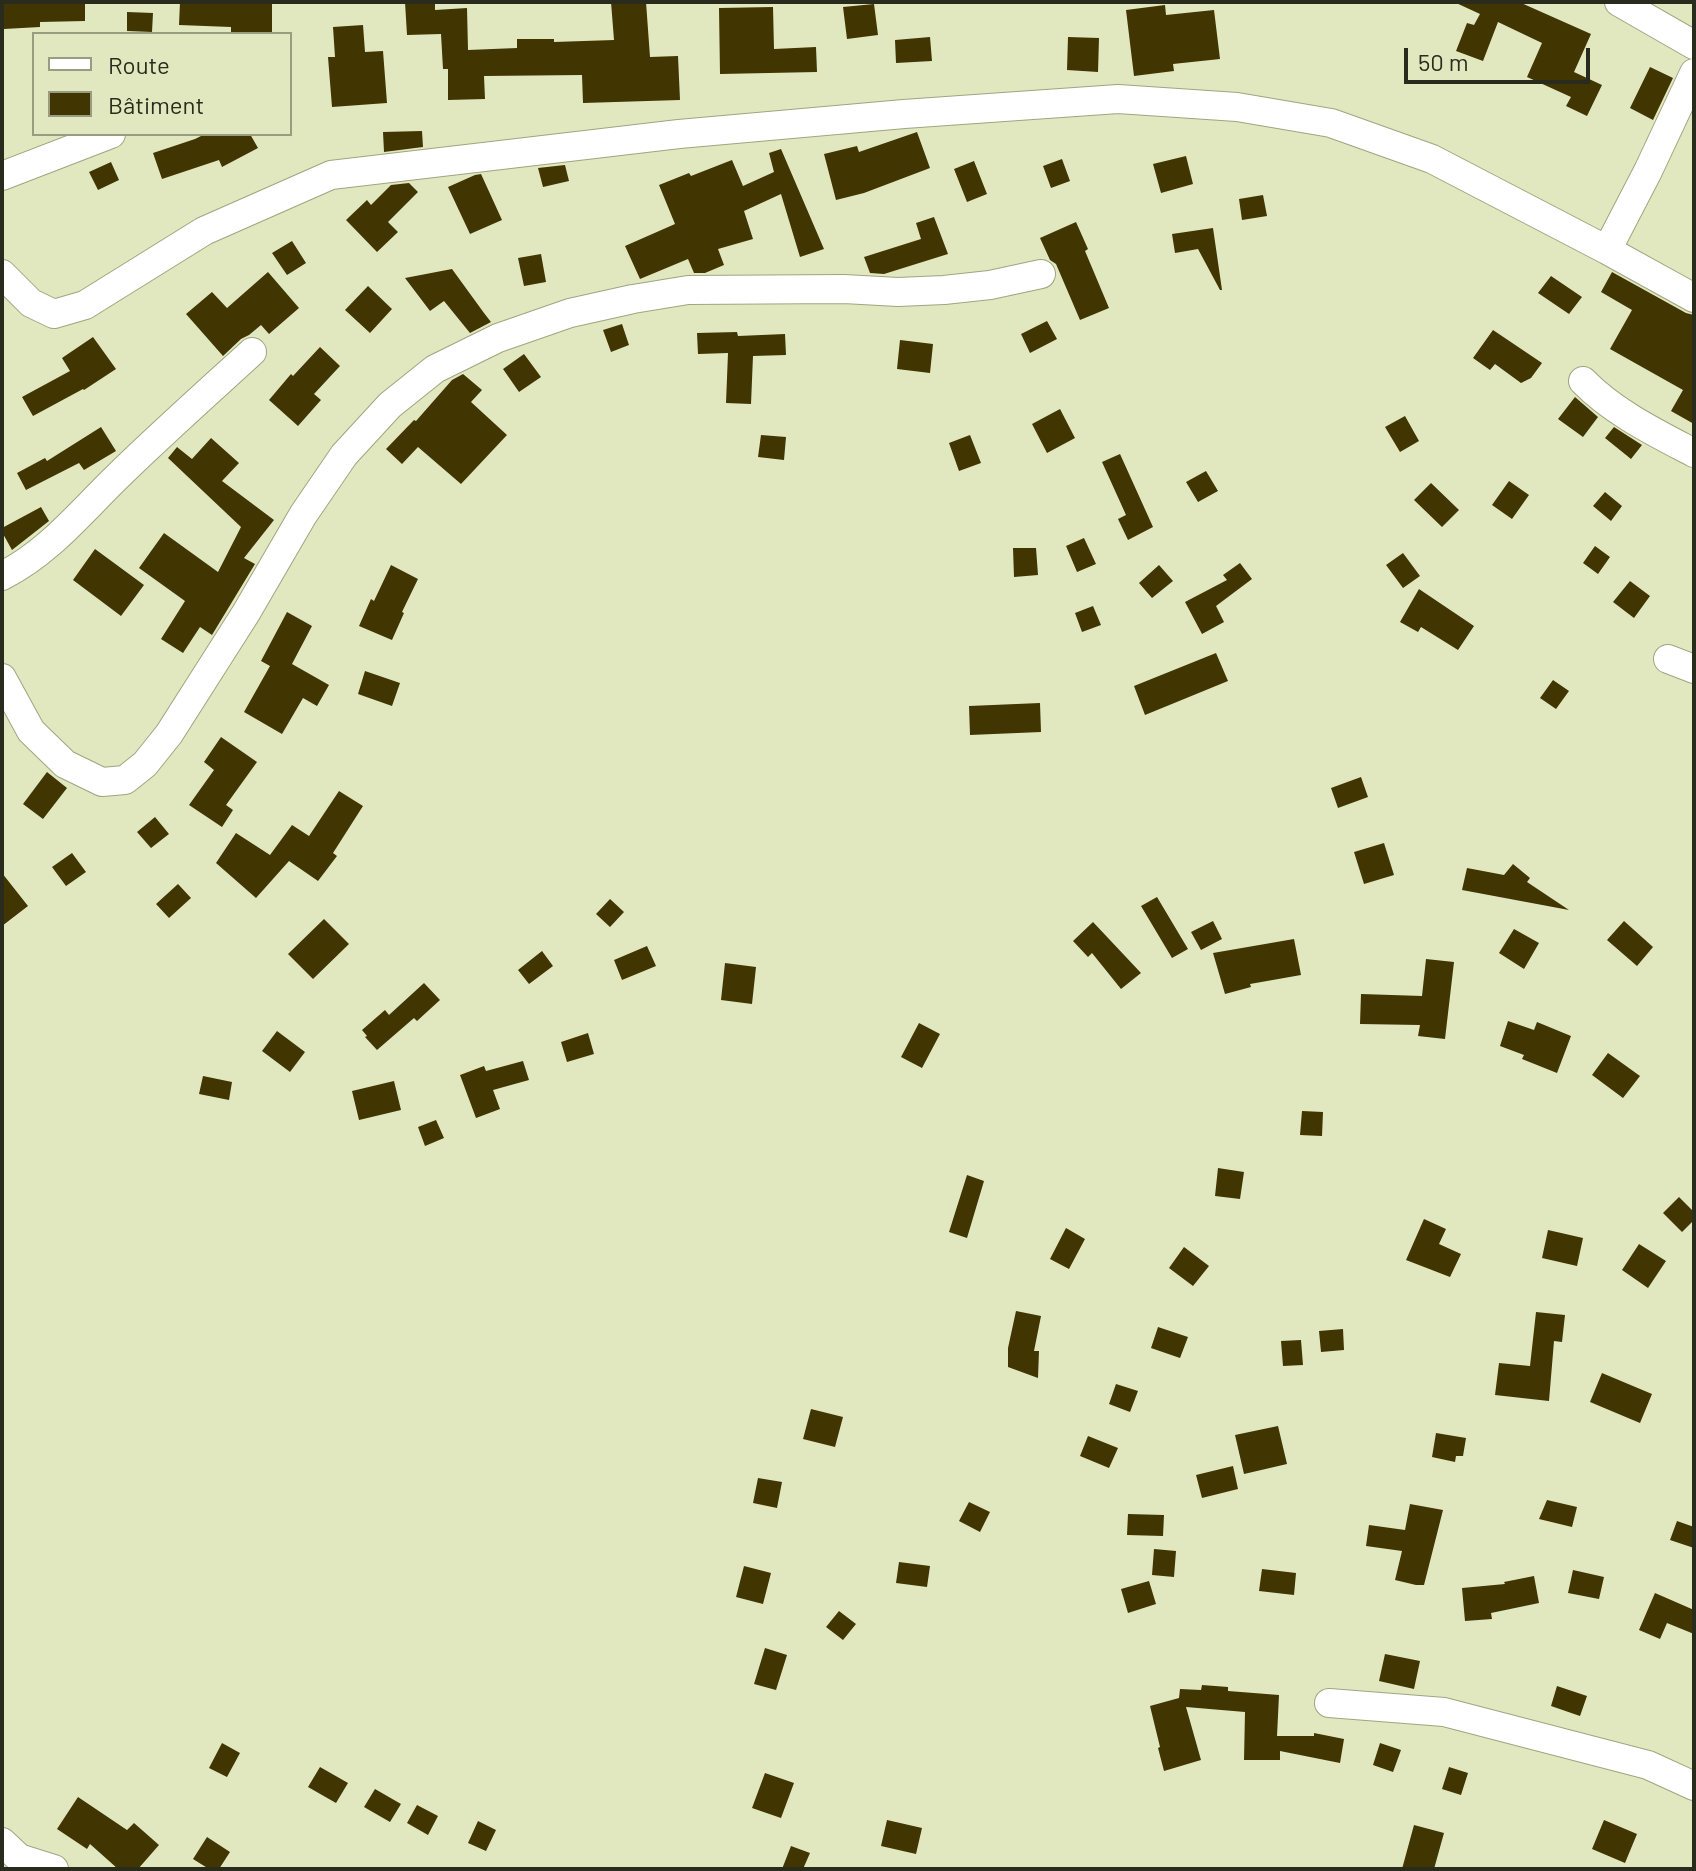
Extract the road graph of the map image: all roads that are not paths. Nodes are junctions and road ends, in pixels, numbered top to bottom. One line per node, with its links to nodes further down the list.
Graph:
1 (1619, 2): 2 (street)
2 (1694, 45)
3 (1694, 73): 6 (street)
4 (106, 136): 5 (street)
5 (2, 176)
6 (1607, 250): 7 (street); 9 (street)
7 (2, 274)
8 (1041, 274): 14 (street)
9 (1694, 298)
10 (252, 352): 13 (street)
11 (1583, 381): 12 (street)
12 (1694, 453)
13 (2, 576)
14 (2, 678)
15 (1329, 1703): 16 (street)
16 (1694, 1786)
17 (10, 1857): 18 (street)
18 (54, 1869)

